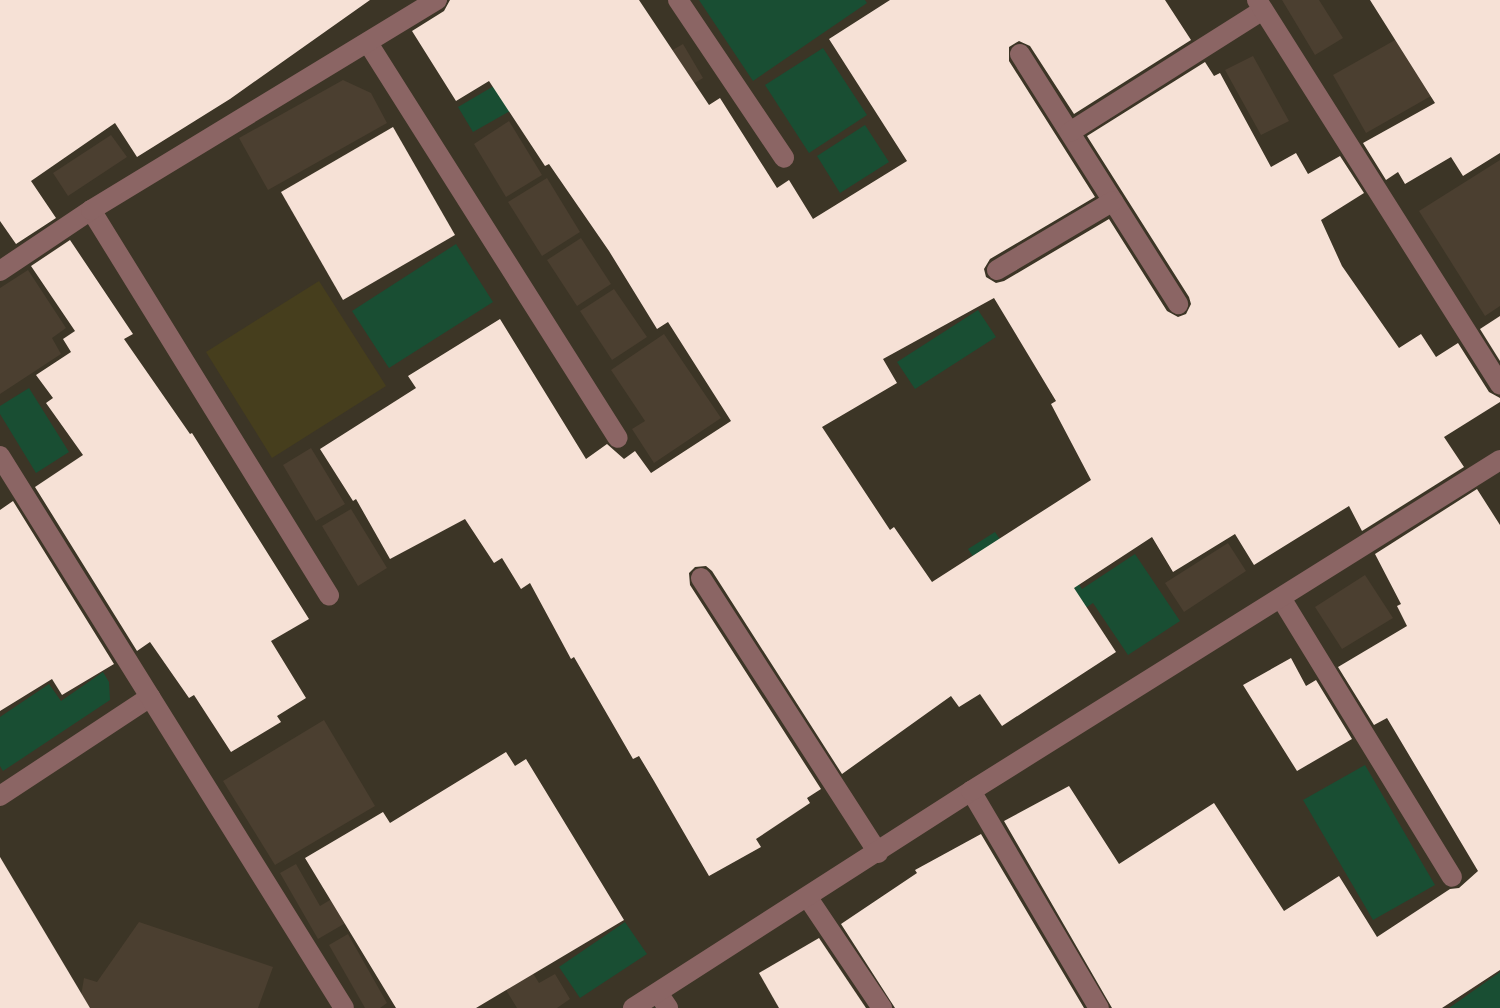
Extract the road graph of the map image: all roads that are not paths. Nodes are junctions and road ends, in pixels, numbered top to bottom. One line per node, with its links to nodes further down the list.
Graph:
1 (437, 0): 4 (street)
2 (678, 0): 7 (street)
3 (1260, 5): 6 (street); 13 (street)
4 (368, 43): 9 (street); 14 (street)
5 (1020, 54): 6 (street)
6 (1070, 132): 8 (street)
7 (784, 158)
8 (1113, 201): 10 (street); 12 (street)
9 (91, 210): 11 (street); 18 (street)
10 (997, 270)
11 (0, 271)
12 (1178, 304)
13 (1500, 385)
14 (618, 438)
15 (0, 456): 20 (street)
16 (1500, 460): 19 (street)
17 (701, 578): 23 (street)
18 (329, 595)
19 (1281, 598): 21 (street); 24 (street)
20 (150, 697): 22 (street); 27 (street)
21 (971, 791): 23 (street); 30 (street)
22 (0, 796)
23 (878, 853): 25 (street)
24 (1452, 877)
25 (808, 898): 26 (street); 29 (street)
26 (663, 1000): 28 (street)
27 (344, 1008)
28 (633, 1008)
29 (882, 1008)
30 (1099, 1008)

